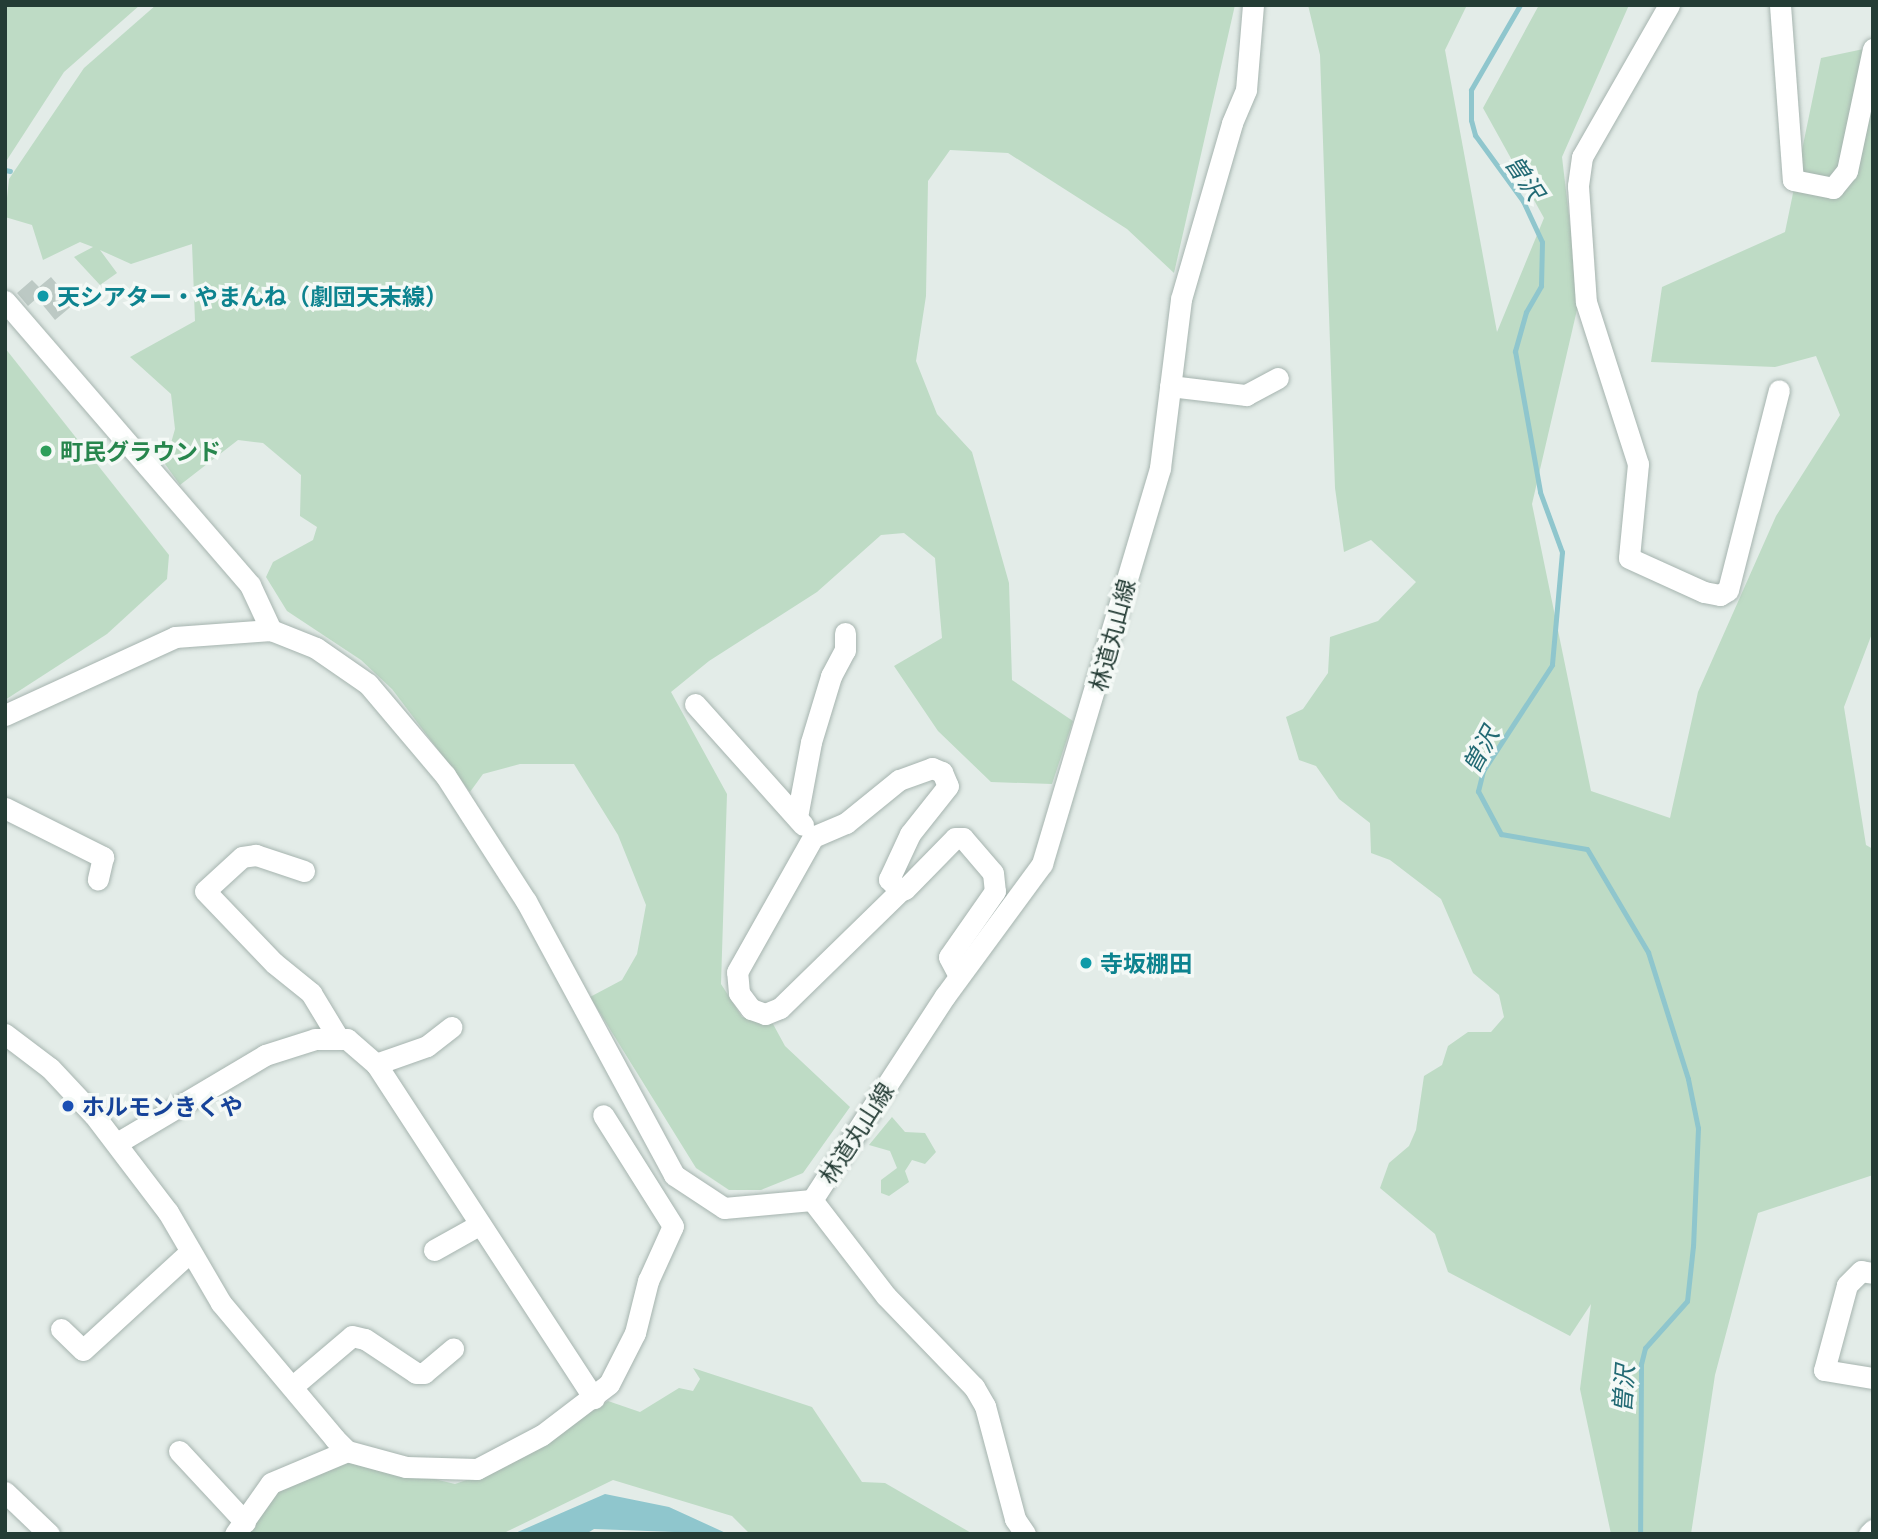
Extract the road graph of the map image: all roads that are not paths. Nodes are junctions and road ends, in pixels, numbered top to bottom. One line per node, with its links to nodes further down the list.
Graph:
1 (1253, 5): 7 (street, 林道丸山線)
2 (1669, 5): 8 (street)
3 (1780, 5): 4 (street)
4 (1873, 49)
5 (5, 301): 9 (street)
6 (1278, 378): 7 (street)
7 (1170, 386): 19 (street, 林道丸山線)
8 (1779, 390)
9 (271, 630): 12 (street); 26 (street)
10 (845, 633): 14 (street)
11 (695, 704): 14 (street)
12 (5, 715)
13 (5, 808): 17 (street)
14 (797, 817): 15 (street)
15 (813, 837): 18 (street); 18 (street)
16 (304, 871): 22 (street)
17 (98, 879)
18 (900, 891): 19 (street)
19 (958, 976): 26 (street, 林道丸山線)
20 (451, 1027): 23 (street)
21 (5, 1034): 25 (street)
22 (337, 1036): 23 (street); 25 (street)
23 (376, 1064): 27 (street)
24 (603, 1115): 35 (street)
25 (117, 1143): 29 (street)
26 (812, 1200): 41 (street)
27 (479, 1225): 28 (street); 35 (street)
28 (434, 1250)
29 (190, 1252): 31 (street); 34 (street)
30 (1873, 1273): 33 (street)
31 (61, 1329)
32 (453, 1349): 34 (street)
33 (1873, 1378)
34 (293, 1387): 37 (street)
35 (594, 1398): 37 (street)
36 (179, 1451): 39 (street)
37 (347, 1451): 39 (street)
38 (5, 1492): 40 (street)
39 (240, 1528)
40 (49, 1534)
41 (1025, 1534)

